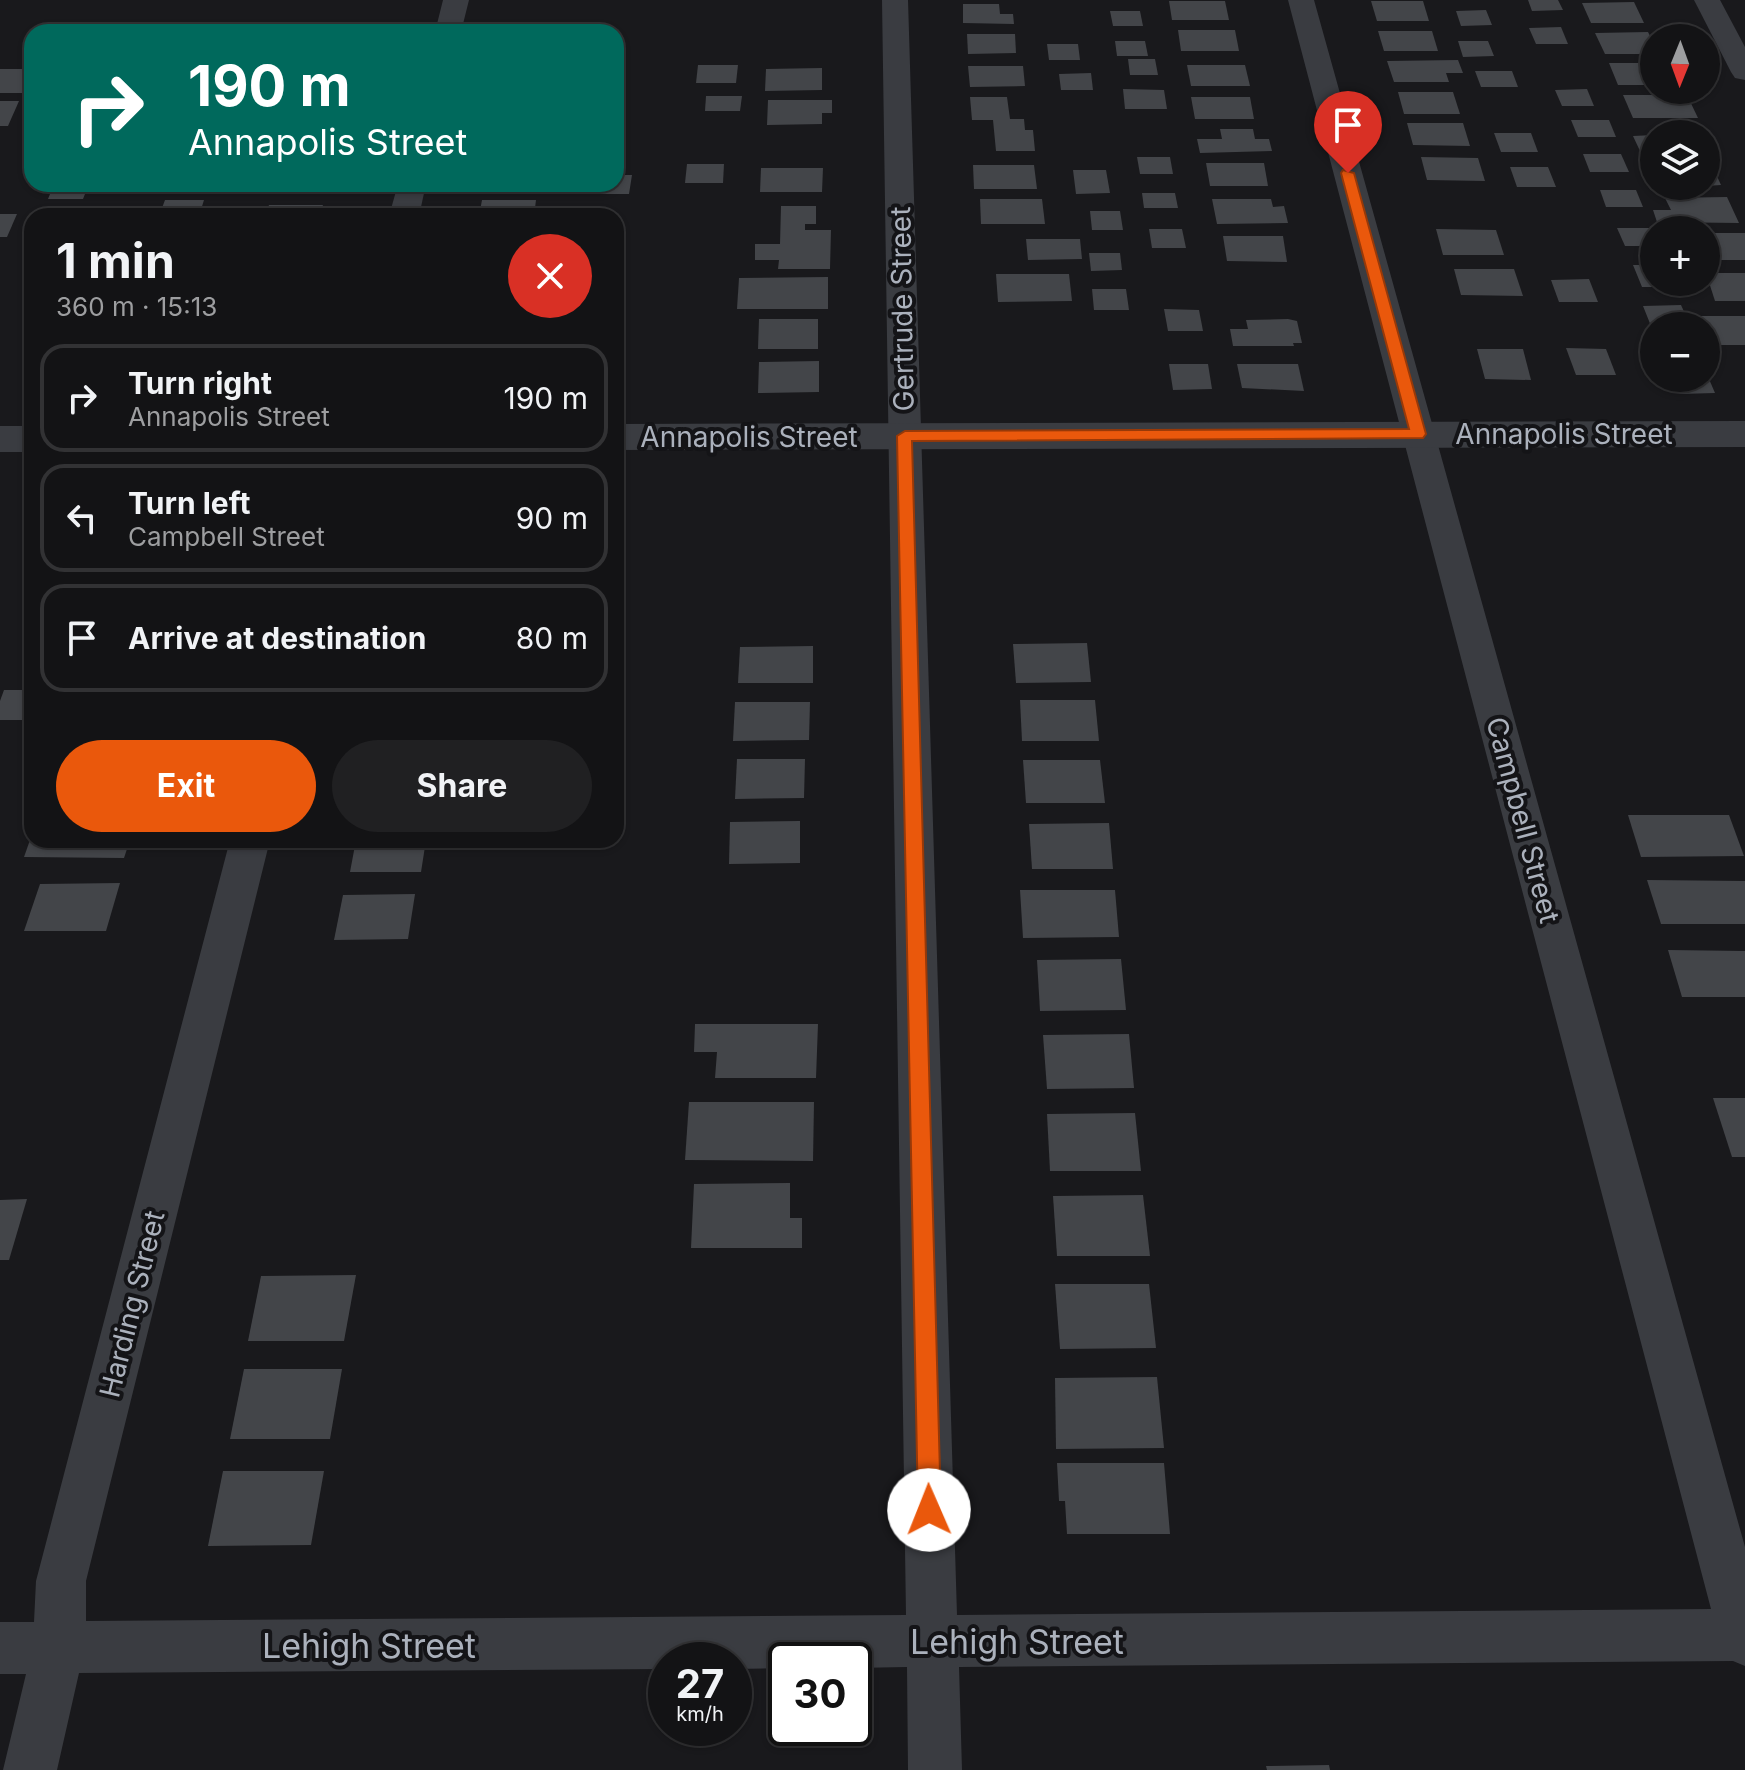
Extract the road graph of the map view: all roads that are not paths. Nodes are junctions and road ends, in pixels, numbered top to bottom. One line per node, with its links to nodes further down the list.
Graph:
1 (456, 0): 5 (street)
2 (895, 0): 9 (street, Gertrude Street)
3 (1301, 0): 7 (street, Campbell Street)
4 (1707, 0): 6 (street)
5 (450, 24)
6 (1745, 72)
7 (1418, 434): 8 (street, Annapolis Street); 9 (street, Annapolis Street); 14 (street, Campbell Street)
8 (1745, 434)
9 (905, 436): 10 (street, Annapolis Street); 15 (street, Gertrude Street)
10 (624, 437)
11 (0, 439): 12 (street)
12 (24, 439)
13 (248, 848): 16 (street, Harding Street)
14 (1745, 1637): 15 (street, Lehigh Street)
15 (932, 1642): 16 (street, Lehigh Street); 19 (street, Gertrude Street)
16 (59, 1647): 17 (street, Lehigh Street); 18 (street, Harding Street)
17 (0, 1648)
18 (30, 1770)
19 (935, 1770)

